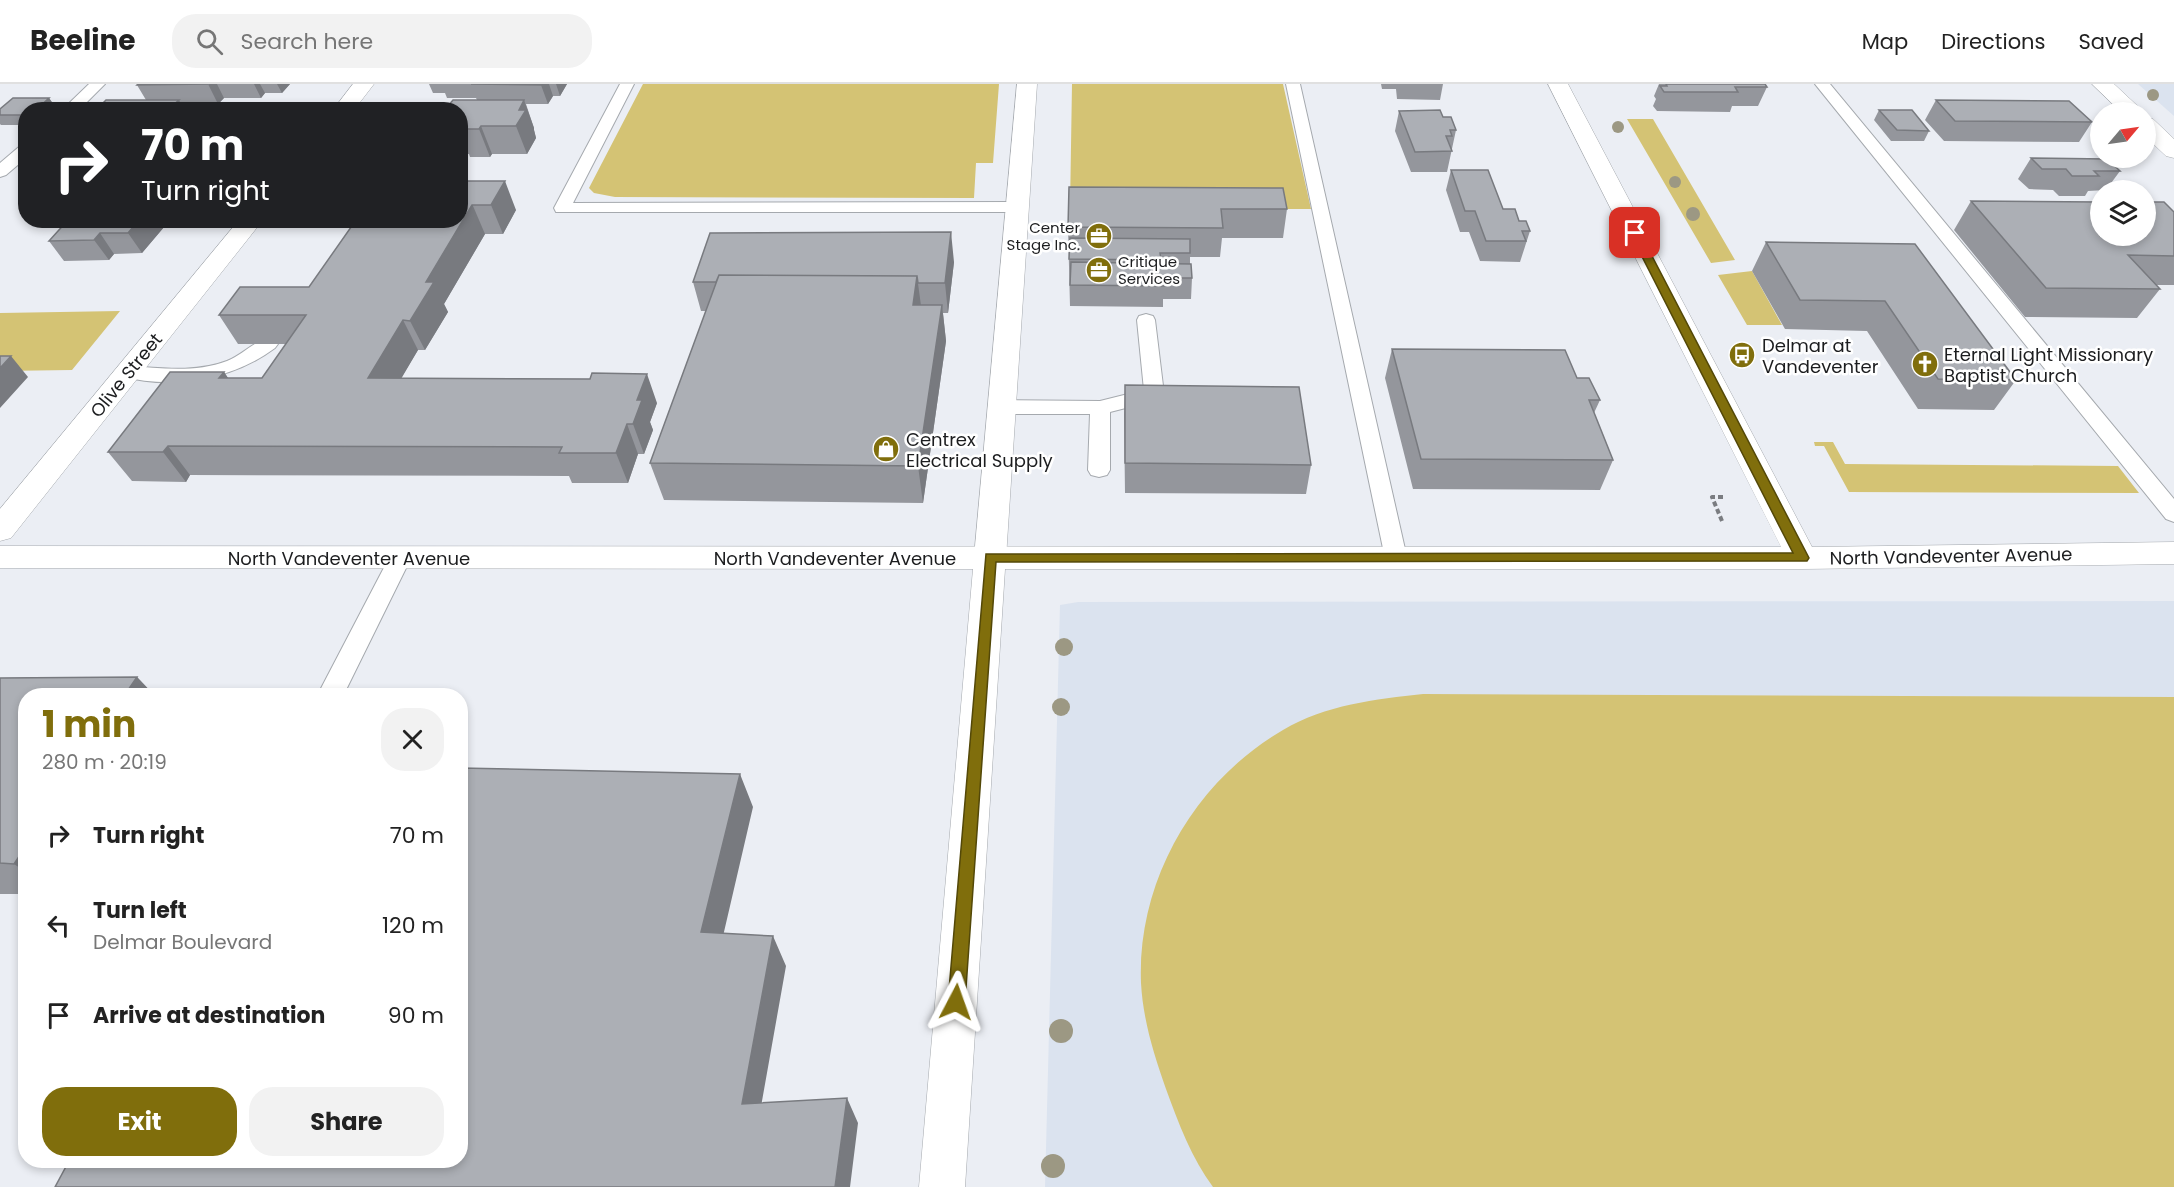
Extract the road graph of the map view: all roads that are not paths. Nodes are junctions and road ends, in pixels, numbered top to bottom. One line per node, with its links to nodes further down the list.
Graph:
1 (98, 84): 9 (lane)
2 (364, 84): 10 (main road)
3 (627, 84): 16 (lane)
4 (1027, 84): 16 (main road)
5 (1293, 84): 30 (lane)
6 (1558, 84): 31 (main road)
7 (1822, 84): 24 (lane)
8 (2102, 84): 11 (main road)
9 (78, 102)
10 (349, 102)
11 (2122, 102)
12 (2156, 134): 13 (main road)
13 (2174, 151)
14 (18, 156): 15 (lane)
15 (0, 172)
16 (1018, 207): 21 (main road)
17 (245, 228): 20 (main road, Olive Street)
18 (1146, 320): 22 (lane)
19 (268, 344): 20 (lane)
20 (128, 372): 25 (main road, Olive Street)
21 (1002, 407): 22 (lane); 29 (main road)
22 (1100, 408): 23 (lane)
23 (1099, 470)
24 (2174, 514)
25 (0, 530)
26 (2174, 553): 31 (main road, North Vandeventer Avenue)
27 (0, 558): 28 (main road, North Vandeventer Avenue)
28 (400, 558): 29 (main road, North Vandeventer Avenue); 32 (lane)
29 (990, 558): 30 (main road, North Vandeventer Avenue); 33 (main road)
30 (1396, 558): 31 (main road, North Vandeventer Avenue)
31 (1802, 558)
32 (334, 688)
33 (942, 1187)

